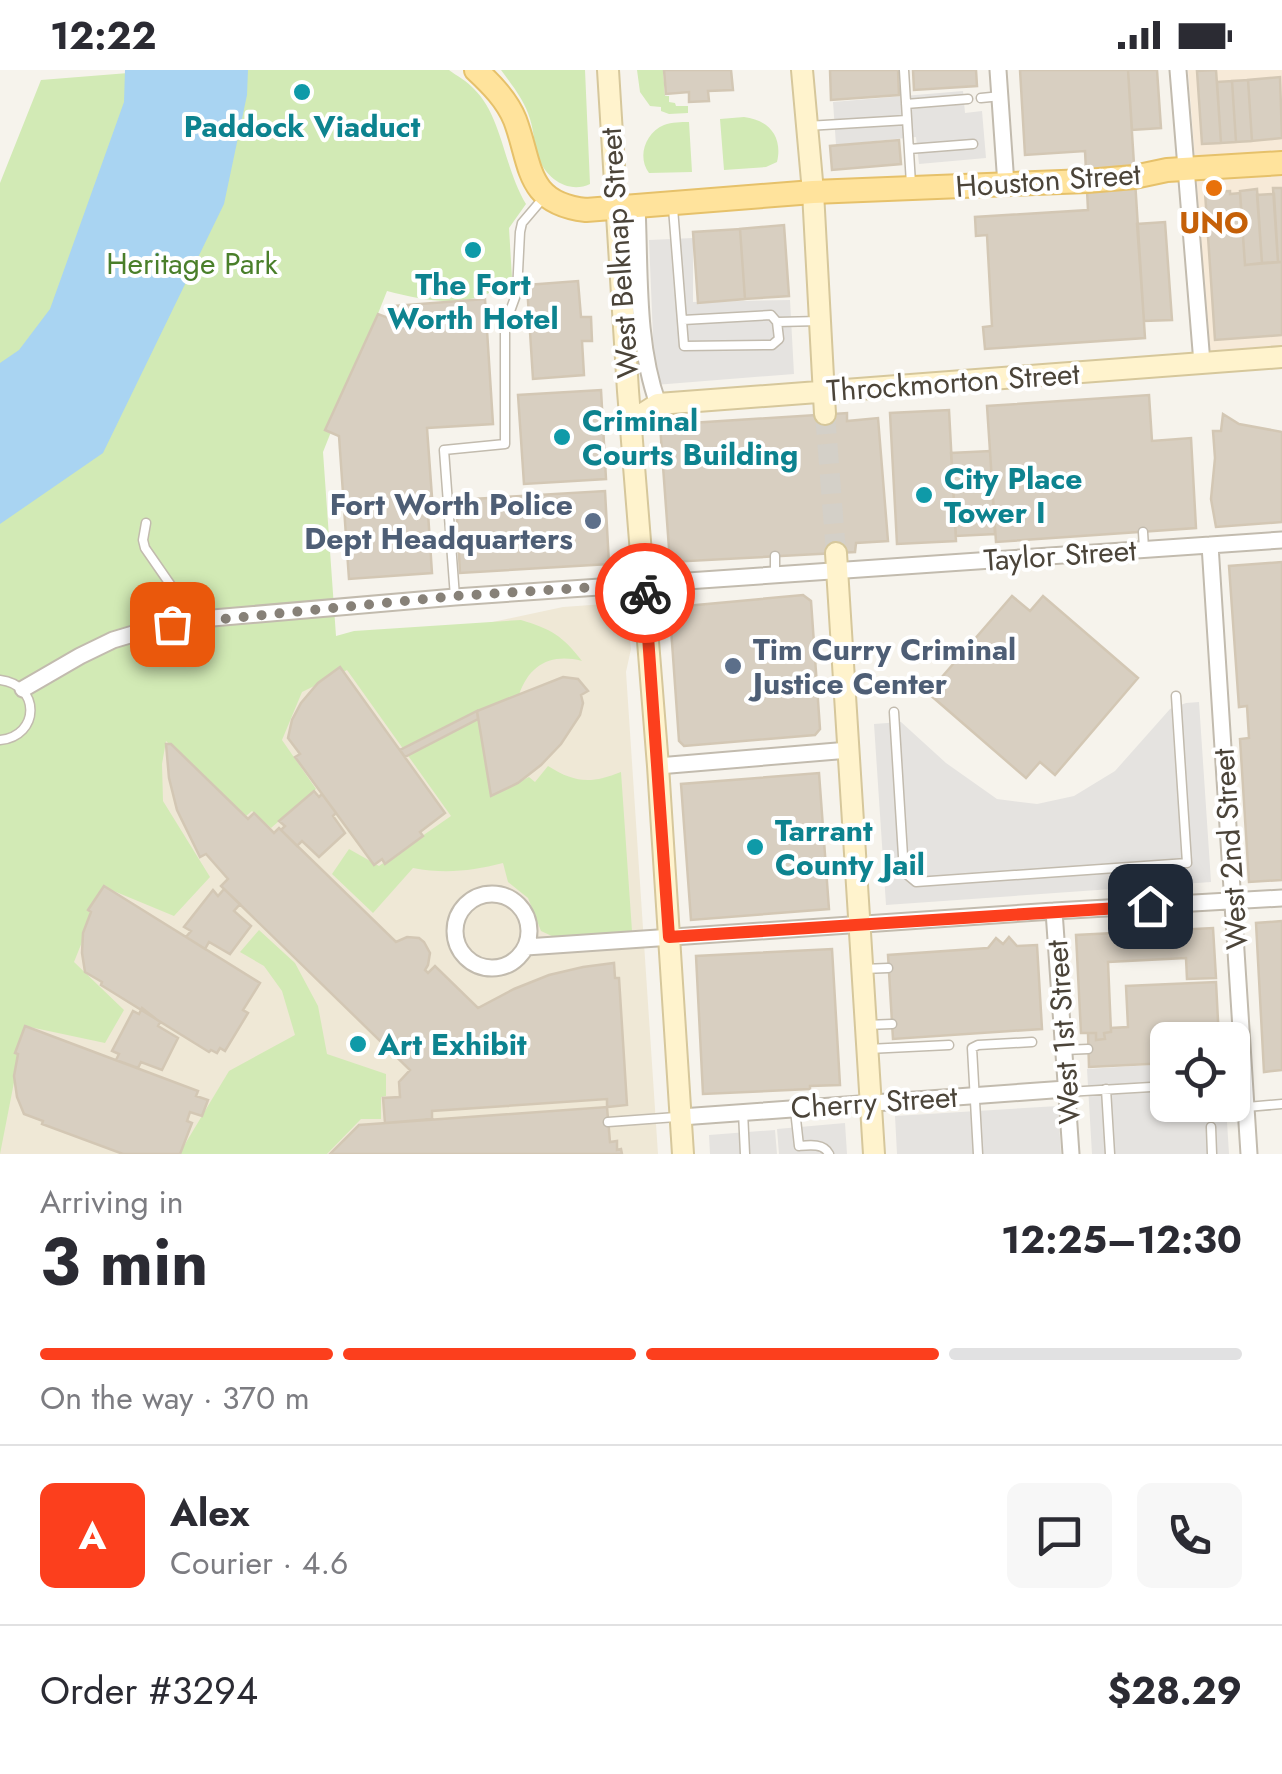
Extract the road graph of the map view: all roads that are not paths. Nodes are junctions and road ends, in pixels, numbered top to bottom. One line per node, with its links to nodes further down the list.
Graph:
1 (608, 70): 22 (main road, West Belknap Street)
2 (802, 70): 12 (main road)
3 (904, 70): 10 (lane)
4 (998, 70): 7 (street)
5 (1178, 70): 16 (street)
6 (486, 75): 20 (main road)
7 (1001, 96): 8 (lane); 17 (street)
8 (981, 98)
9 (968, 99): 10 (lane)
10 (906, 104): 11 (lane)
11 (907, 120): 12 (lane); 14 (lane)
12 (806, 126): 19 (main road)
13 (973, 144): 14 (lane)
14 (909, 148): 18 (lane)
15 (1282, 163): 16 (main road, Houston Street)
16 (1186, 170): 17 (main road, Houston Street); 27 (street)
17 (1006, 184): 18 (main road, Houston Street)
18 (912, 188): 19 (main road, Houston Street)
19 (813, 192): 21 (main road, Houston Street); 24 (main road)
20 (545, 196): 22 (main road, Houston Street); 41 (lane)
21 (673, 203): 22 (main road, Houston Street); 23 (lane)
22 (626, 206): 29 (street); 31 (main road, West Belknap Street)
23 (682, 320): 25 (lane); 25 (lane)
24 (820, 321): 25 (lane); 28 (main road)
25 (778, 322)
26 (1282, 356): 27 (main road, Throckmorton Street)
27 (1202, 363): 28 (main road, Throckmorton Street)
28 (823, 392): 29 (main road, Throckmorton Street); 30 (main road)
29 (658, 404): 31 (main road, Throckmorton Street)
30 (825, 414)
31 (630, 422): 40 (main road, West Belknap Street)
32 (146, 523): 42 (lane)
33 (1143, 532): 36 (lane)
34 (1282, 540): 35 (street, Taylor Street)
35 (1210, 545): 36 (street, Taylor Street); 51 (street, West 2nd Street)
36 (1144, 549): 38 (street, Taylor Street)
37 (775, 556): 39 (lane)
38 (837, 561): 39 (street, Taylor Street); 48 (main road)
39 (775, 574): 40 (street, Taylor Street)
40 (644, 584): 41 (street, Taylor Street); 49 (main road, West Belknap Street)
41 (455, 596): 42 (street, Taylor Street)
42 (188, 621): 44 (street, Taylor Street)
43 (0, 680): 44 (lane)
44 (23, 690): 47 (lane)
45 (1176, 696): 46 (lane)
46 (894, 712)
47 (0, 740)
48 (849, 750): 49 (street); 53 (main road)
49 (658, 766): 54 (main road, West Belknap Street)
50 (1282, 898): 51 (street)
51 (1232, 902): 52 (street); 58 (street, West 2nd Street)
52 (1054, 910): 53 (street); 65 (street, West 1st Street)
53 (860, 924): 54 (street); 57 (main road)
54 (669, 937): 55 (street); 75 (main road, West Belknap Street)
55 (526, 947): 55 (street)
56 (888, 968): 57 (lane)
57 (862, 969): 60 (main road)
58 (1237, 1022)
59 (892, 1024): 60 (lane)
60 (866, 1025): 63 (main road)
61 (1032, 1042): 69 (lane)
62 (948, 1045): 63 (lane)
63 (867, 1049): 70 (main road)
64 (1088, 1049): 65 (lane)
65 (1064, 1050): 67 (street, West 1st Street)
66 (1150, 1087): 68 (lane)
67 (1067, 1090): 68 (lane); 69 (street, Cherry Street); 85 (street, West 1st Street)
68 (1106, 1090): 86 (lane)
69 (974, 1095): 70 (street, Cherry Street); 84 (lane)
70 (871, 1102): 73 (street, Cherry Street); 83 (main road)
71 (1282, 1104): 72 (lane)
72 (1250, 1107)
73 (795, 1108): 74 (street, Cherry Street); 79 (lane)
74 (743, 1112): 75 (street, Cherry Street); 81 (lane)
75 (681, 1117): 76 (lane); 80 (main road, West Belknap Street)
76 (608, 1122)
77 (1247, 1122): 88 (street, West 2nd Street)
78 (1211, 1127): 87 (lane)
79 (799, 1150): 82 (lane)
80 (683, 1154)
81 (744, 1154)
82 (829, 1154)
83 (874, 1154)
84 (978, 1154)
85 (1071, 1154)
86 (1110, 1154)
87 (1212, 1154)
88 (1249, 1154)

